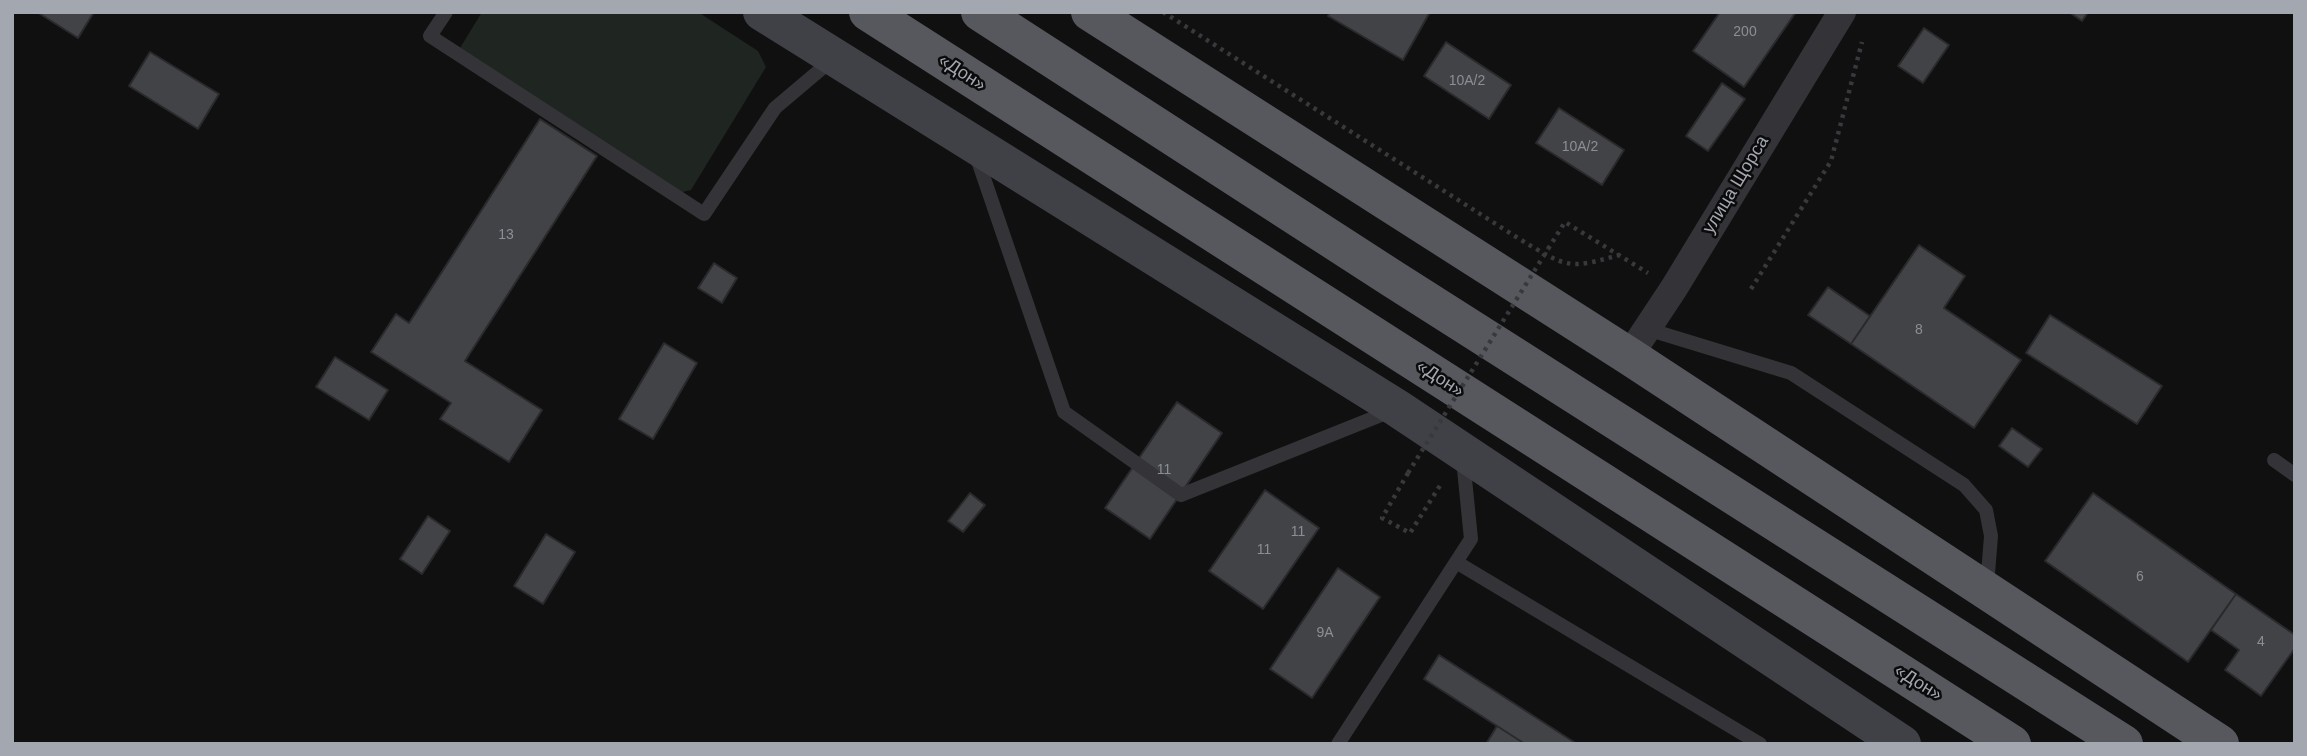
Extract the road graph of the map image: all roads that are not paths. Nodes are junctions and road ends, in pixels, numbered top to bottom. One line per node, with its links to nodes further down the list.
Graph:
1 (446, 12): 7 (lane)
2 (762, 12): 7 (main road)
3 (868, 12): 19 (highway, «Дон»)
4 (980, 12): 20 (highway)
5 (1090, 12): 9 (highway)
6 (1842, 12): 9 (street, улица Щорса)
7 (834, 58): 8 (main road)
8 (971, 141): 10 (main road); 10 (lane)
9 (1638, 342): 15 (highway); 15 (lane)
10 (1390, 411): 11 (main road)
11 (1447, 460): 14 (lane); 18 (main road)
12 (2274, 460): 13 (lane)
13 (2295, 475)
14 (1456, 562): 16 (lane); 17 (lane)
15 (1987, 591): 21 (highway)
16 (1338, 744)
17 (1760, 744)
18 (1902, 744)
19 (2012, 744)
20 (2124, 744)
21 (2220, 744)

